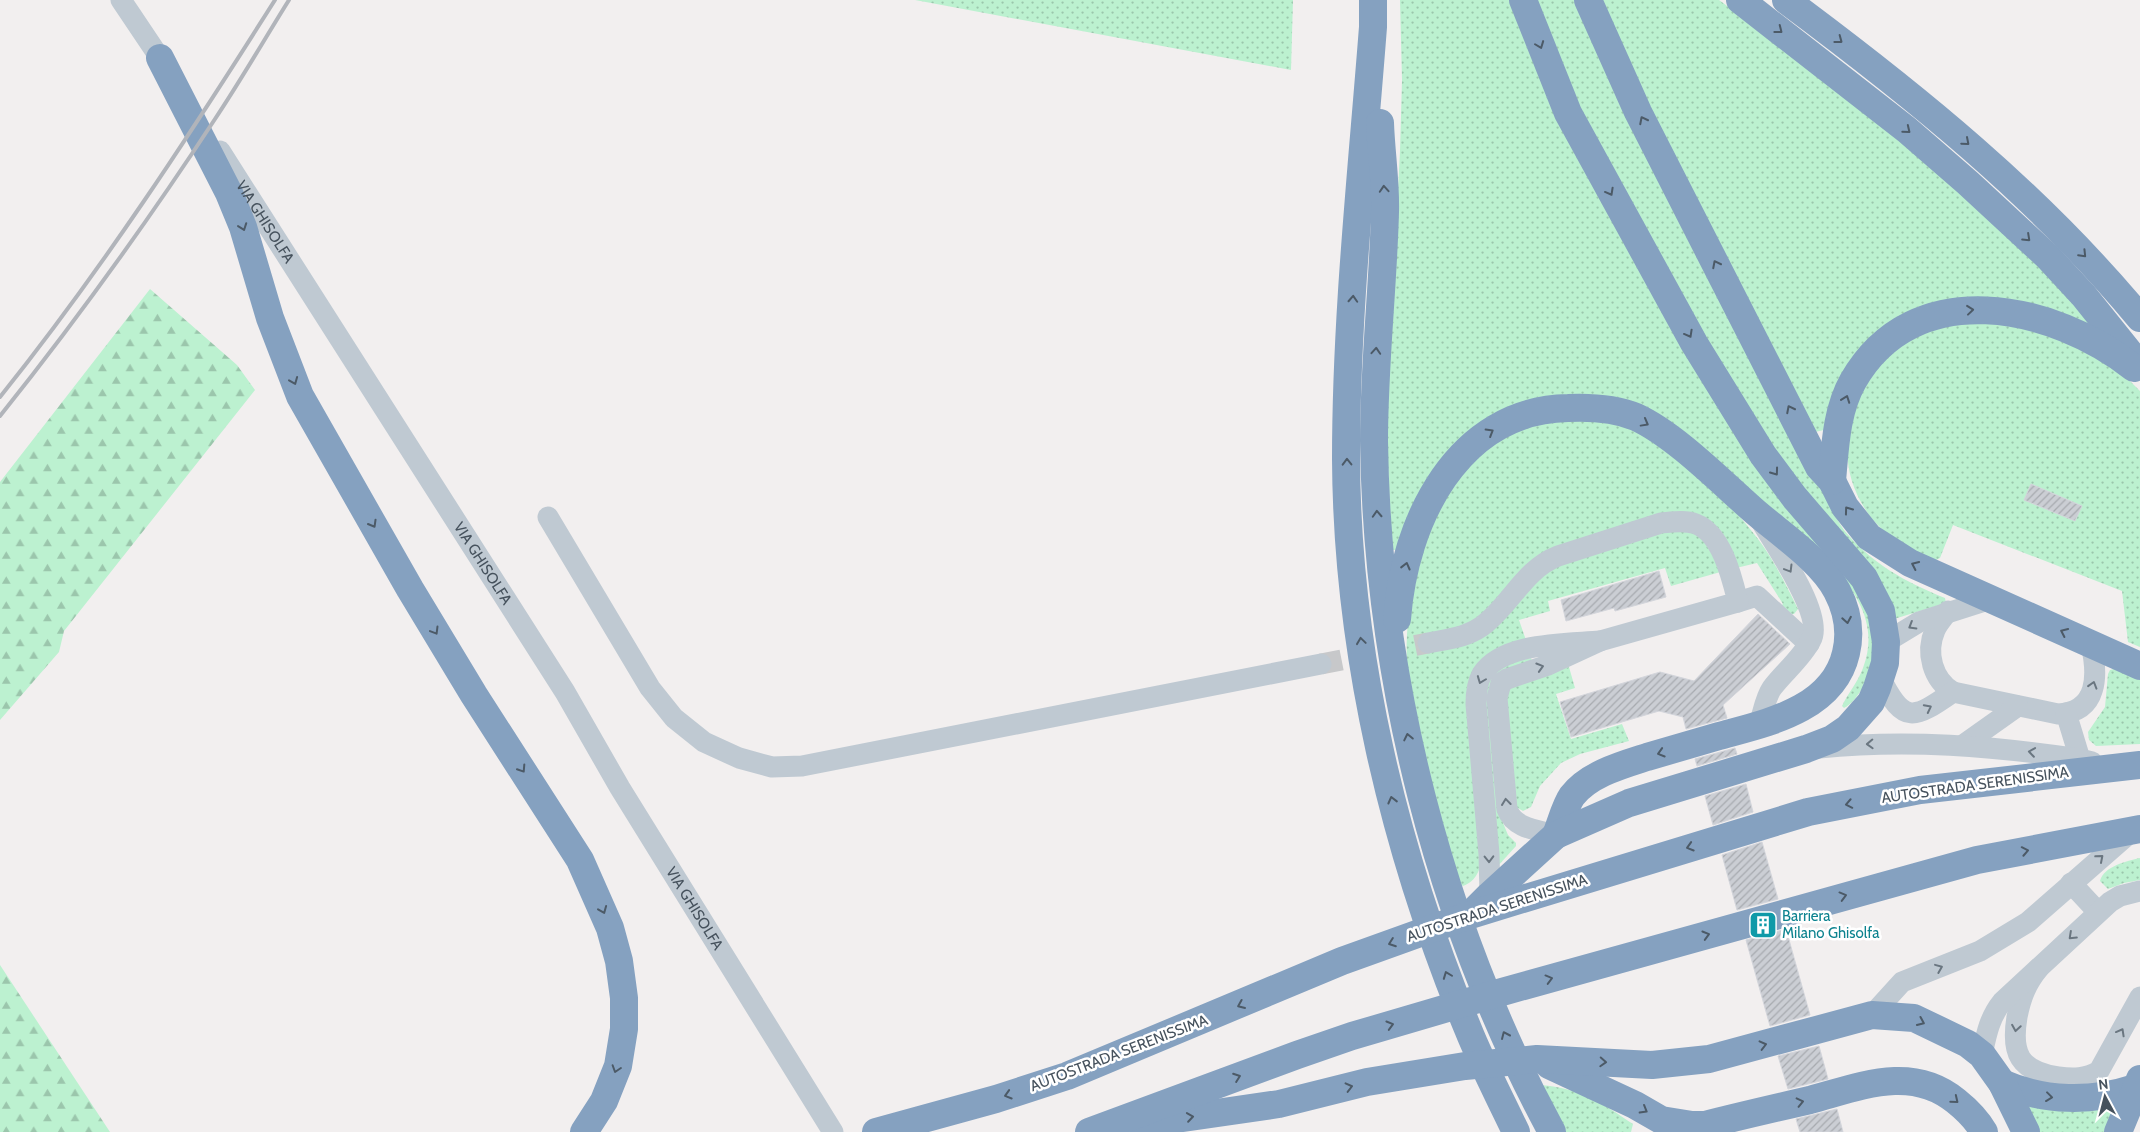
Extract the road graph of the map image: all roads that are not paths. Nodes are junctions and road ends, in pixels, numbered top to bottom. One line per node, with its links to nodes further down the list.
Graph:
1 (121, 0): 8 (street, VIA GHISOLFA)
2 (1373, 0): 7 (highway)
3 (1523, 0): 19 (highway, one-way to 19)
4 (1588, 0): 12 (highway, one-way to 4)
5 (1740, 0): 10 (highway, one-way to 10)
6 (1786, 0): 9 (highway, one-way to 9)
7 (1373, 27): 24 (highway, one-way to 7); 54 (highway, one-way to 7)
8 (160, 58): 50 (highway, one-way to 50); 51 (street, VIA GHISOLFA)
9 (2140, 318)
10 (2140, 366)
11 (2140, 373): 12 (highway, one-way to 11)
12 (1832, 481): 15 (highway, one-way to 12)
13 (1755, 512): 21 (street, one-way to 21); 24 (highway, one-way to 13); 30 (highway, one-way to 30)
14 (548, 517): 23 (street)
15 (1991, 599): 17 (street); 22 (highway, one-way to 15)
16 (1738, 602): 18 (street); 20 (street); 21 (street)
17 (1948, 611): 19 (street, one-way to 19); 27 (street)
18 (1600, 641): 36 (street, one-way to 18); 39 (street, one-way to 39)
19 (1886, 642): 26 (highway)
20 (1428, 643)
21 (1809, 644): 30 (street)
22 (2091, 644): 25 (highway); 29 (street, one-way to 22)
23 (1321, 664)
24 (1395, 666): 49 (highway, one-way to 24)
25 (2140, 666)
26 (1881, 679): 27 (street, one-way to 27); 32 (highway)
27 (1953, 692): 28 (street)
28 (2018, 706): 29 (street); 31 (street)
29 (2066, 714): 33 (street)
30 (1759, 724): 36 (highway, one-way to 36)
31 (1963, 745): 32 (street, one-way to 32); 33 (street, one-way to 31)
32 (1806, 749): 36 (highway)
33 (2080, 758): 34 (street)
34 (2127, 766): 41 (highway, AUTOSTRADA SERENISSIMA, one-way to 41)
35 (2136, 830): 37 (street, one-way to 35); 53 (highway, one-way to 35)
36 (1556, 835): 39 (highway)
37 (2071, 883): 40 (street); 44 (street, one-way to 37)
38 (2140, 891): 40 (street)
39 (1490, 895): 41 (highway)
40 (2098, 912): 42 (street, one-way to 42)
41 (1470, 915): 52 (highway, AUTOSTRADA SERENISSIMA, one-way to 52)
42 (2038, 968): 43 (street, one-way to 43); 45 (street)
43 (2140, 997)
44 (1872, 1015): 45 (highway, one-way to 45); 46 (highway, one-way to 44)
45 (1982, 1055): 47 (highway)
46 (1537, 1059): 53 (highway, one-way to 46); 55 (highway, one-way to 55)
47 (2002, 1083): 48 (highway, one-way to 48); 56 (highway)
48 (2138, 1084): 57 (highway)
49 (1551, 1129)
50 (584, 1132)
51 (833, 1132)
52 (876, 1132)
53 (1089, 1132)
54 (1516, 1132)
55 (1984, 1132)
56 (2026, 1132)
57 (2118, 1132)

